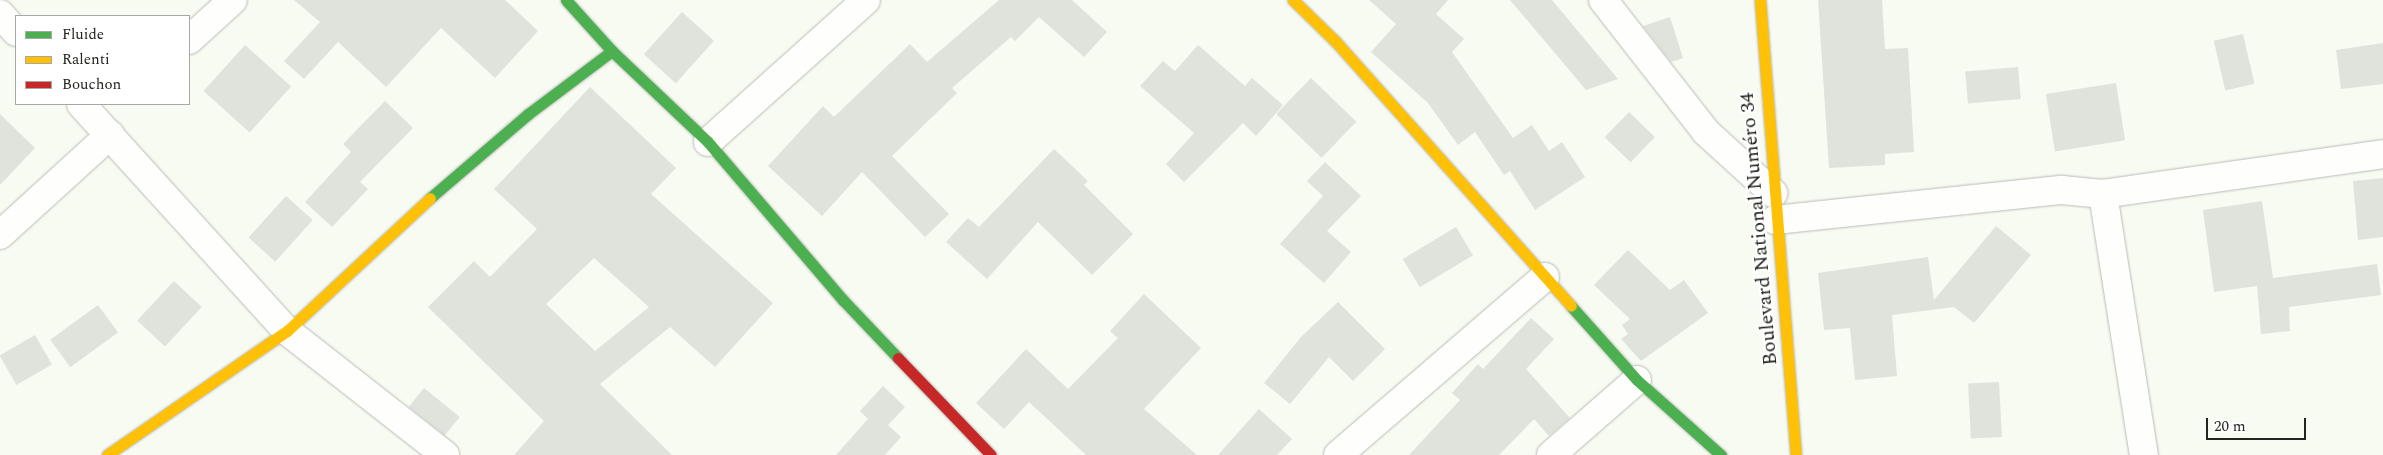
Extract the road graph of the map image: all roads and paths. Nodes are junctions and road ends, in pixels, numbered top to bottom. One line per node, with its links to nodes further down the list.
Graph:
1 (233, 0): 9 (street)
2 (566, 0): 10 (street)
3 (866, 0): 13 (street)
4 (1294, 0): 19 (street)
5 (1603, 0): 15 (street)
6 (1760, 0): 15 (street, Boulevard National Numéro 34)
7 (0, 14): 8 (street)
8 (15, 31)
9 (190, 39)
10 (612, 51): 13 (street); 20 (street)
11 (93, 108): 12 (street)
12 (110, 135): 18 (street); 20 (street)
13 (708, 142): 24 (street)
14 (2383, 154): 16 (street)
15 (1773, 193): 17 (street, Boulevard National Numéro 34)
16 (2103, 194): 17 (street); 29 (street)
17 (1775, 220): 28 (street, Boulevard National Numéro 34)
18 (0, 235)
19 (1545, 277): 21 (street); 25 (street)
20 (287, 331): 22 (street); 23 (street)
21 (1637, 380): 26 (street); 27 (street)
22 (107, 455)
23 (445, 455)
24 (990, 455)
25 (1338, 455)
26 (1551, 455)
27 (1721, 455)
28 (1796, 455)
29 (2144, 455)

